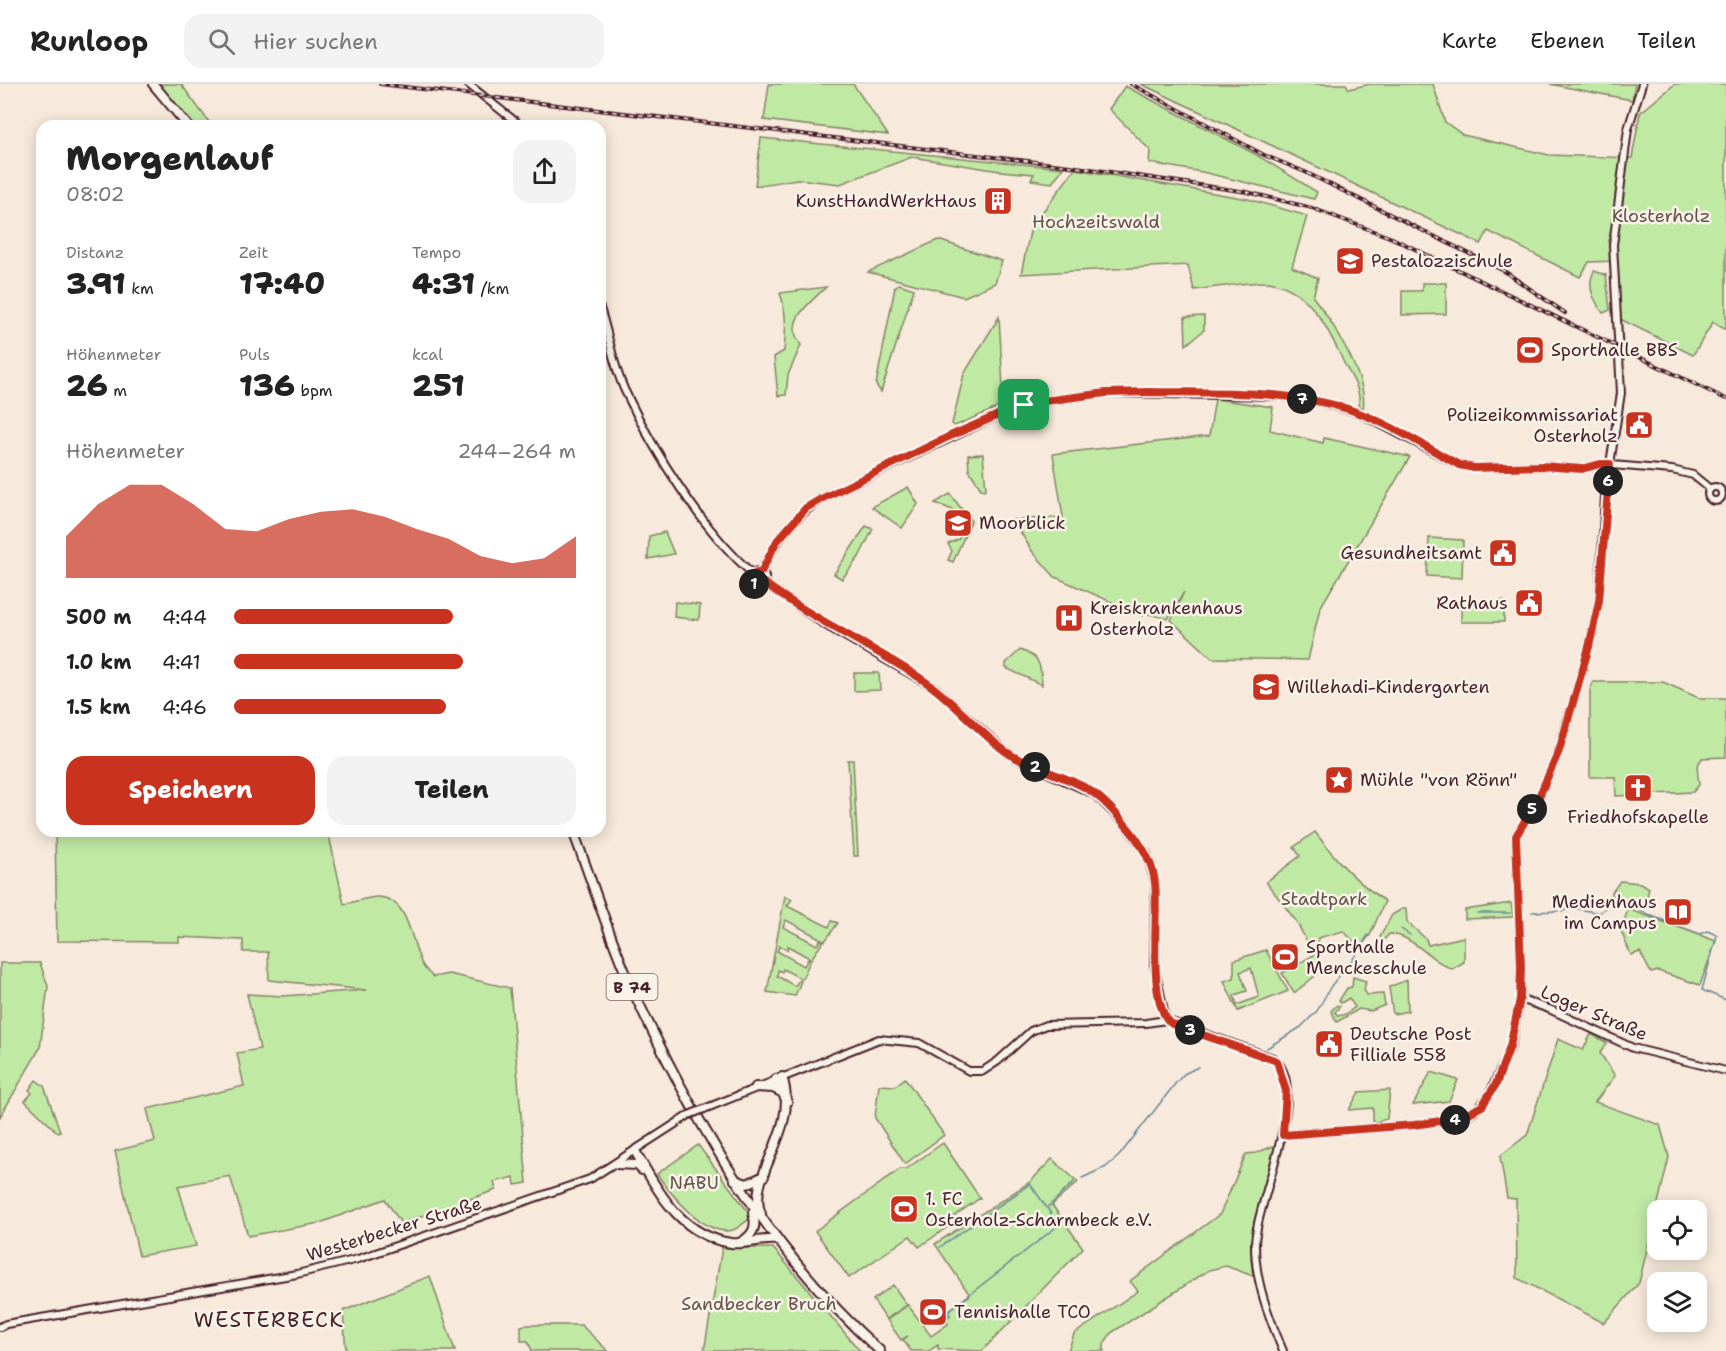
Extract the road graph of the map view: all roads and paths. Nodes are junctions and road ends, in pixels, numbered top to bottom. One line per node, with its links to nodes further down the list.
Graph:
1 (153, 84): 4 (main road)
2 (468, 84): 5 (street)
3 (1642, 84): 7 (street)
4 (183, 120)
5 (514, 120)
6 (606, 328): 10 (street)
7 (1610, 464): 8 (street); 9 (street); 13 (street)
8 (1710, 489)
9 (761, 572): 10 (street); 11 (street)
10 (753, 574): 11 (street)
11 (764, 583): 14 (street)
12 (575, 837): 26 (main road, B 74)
13 (1520, 999): 15 (street, Loger Straße); 20 (street)
14 (1166, 1020): 16 (street, Westerbecker Straße); 20 (street)
15 (1726, 1071)
16 (779, 1078): 17 (street, Westerbecker Straße); 18 (main road); 19 (main road)
17 (756, 1087): 18 (main road); 21 (street, Westerbecker Straße, bridge)
18 (781, 1092): 19 (main road)
19 (787, 1103): 25 (main road)
20 (1283, 1135): 33 (street)
21 (633, 1152): 22 (street, Westerbecker Straße); 23 (main road); 24 (main road)
22 (616, 1164): 23 (main road); 31 (street, Westerbecker Straße)
23 (636, 1165): 24 (main road)
24 (645, 1173): 30 (main road)
25 (764, 1176): 26 (main road); 28 (main road)
26 (735, 1180): 27 (main road, B 74)
27 (751, 1206): 28 (main road, B 74); 30 (main road)
28 (765, 1224): 29 (main road, B 74)
29 (777, 1240): 30 (main road); 32 (main road, B 74)
30 (740, 1243)
31 (0, 1328)
32 (880, 1351)
33 (1283, 1351)

